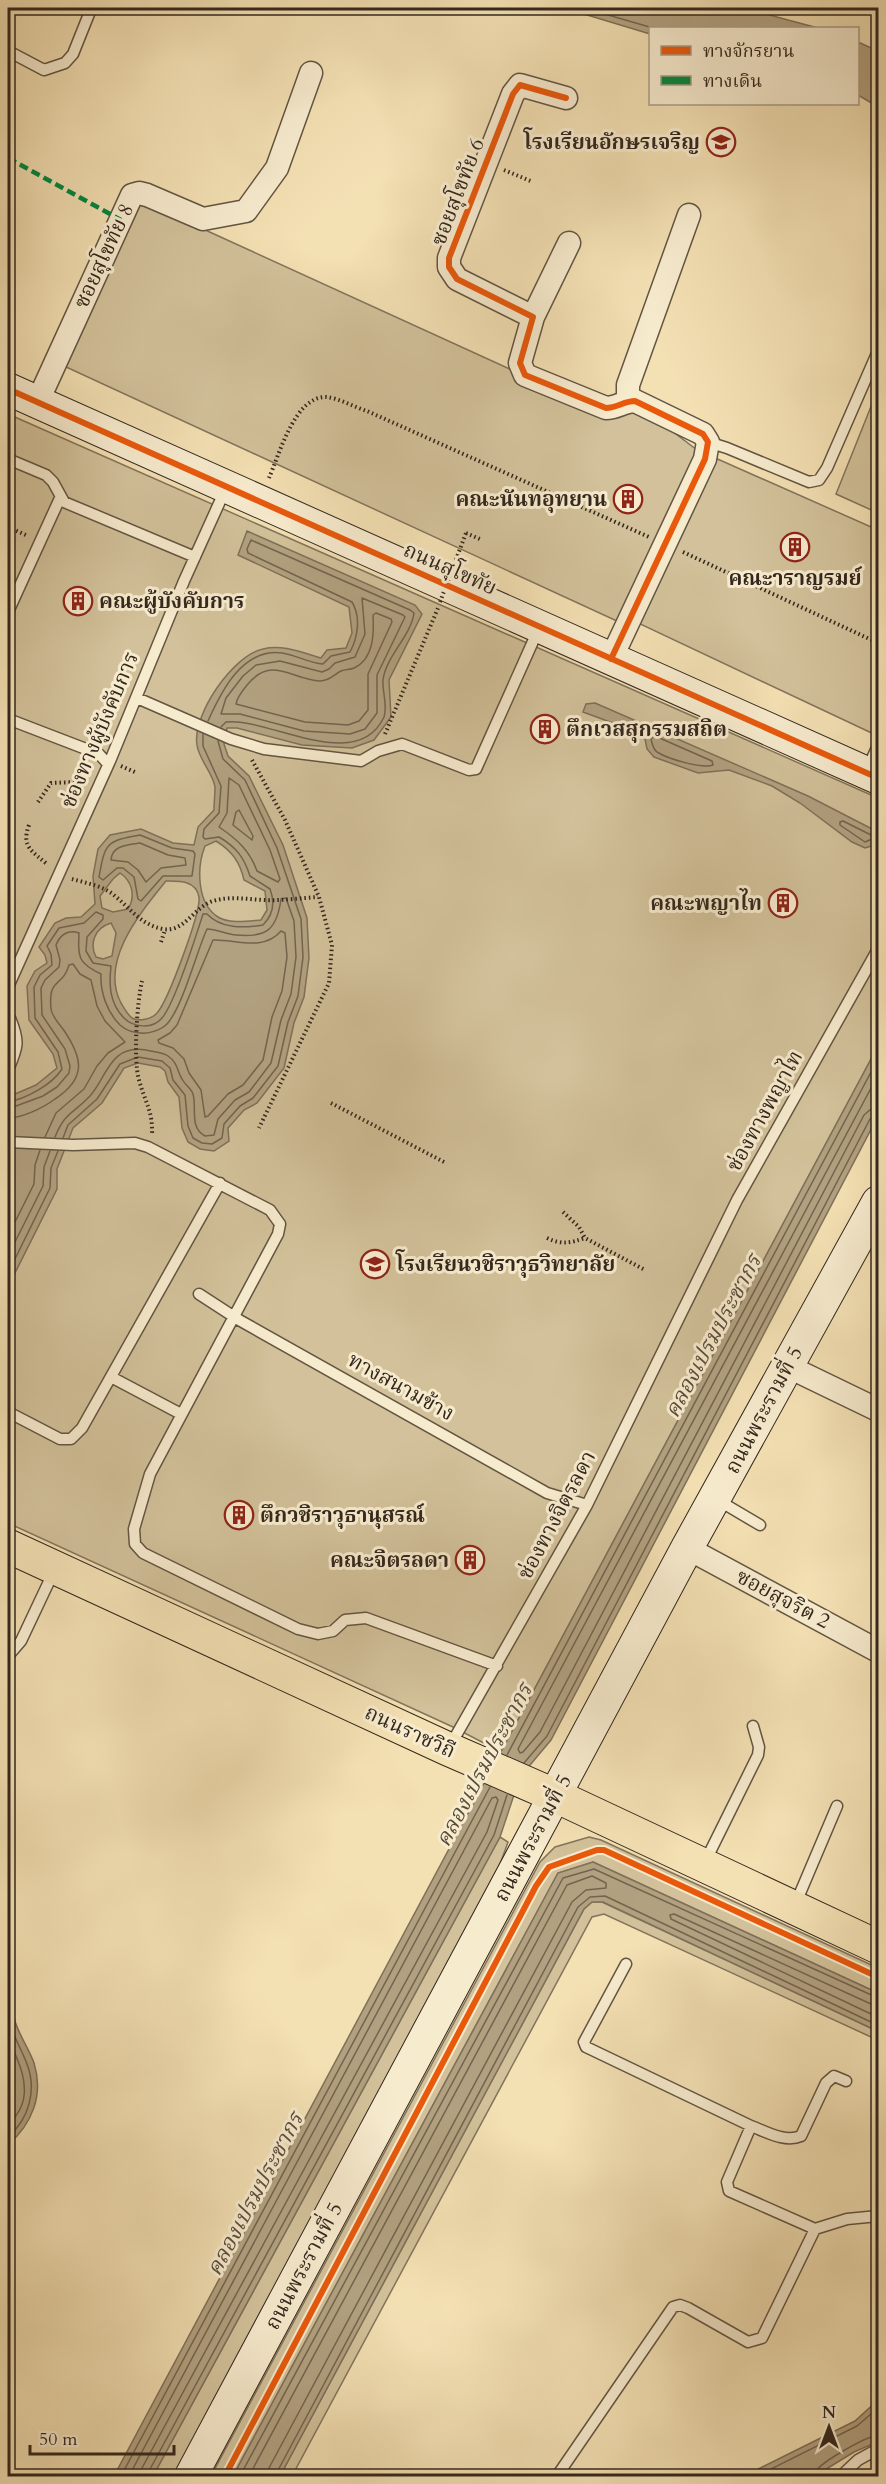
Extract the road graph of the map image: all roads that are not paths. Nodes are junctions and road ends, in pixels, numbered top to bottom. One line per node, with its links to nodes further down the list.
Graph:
1 (90, 8): 2 (lane)
2 (8, 51)
3 (311, 73): 11 (street, ซอยสุโขทัย 8)
4 (566, 98): 7 (street, ซอยสุโขทัย 6)
5 (689, 215): 10 (street)
6 (569, 243): 7 (street)
7 (533, 317): 10 (street)
8 (879, 351): 12 (lane)
9 (8, 389): 11 (main road, ถนนสุโขทัย)
10 (628, 401): 12 (street)
11 (37, 403): 14 (main road, ถนนสุโขทัย)
12 (708, 442): 19 (street)
13 (8, 459): 15 (lane)
14 (226, 488): 16 (lane, ช่องทางผู้บังคับการ); 18 (main road, ถนนสุโขทัย)
15 (60, 498): 16 (lane); 17 (lane)
16 (195, 557): 20 (lane, ช่องทางผู้บังคับการ)
17 (8, 612)
18 (540, 627): 19 (main road, ถนนสุโขทัย); 20 (lane)
19 (611, 659): 23 (main road, ถนนสุโขทัย)
20 (137, 698): 22 (lane, ช่องทางผู้บังคับการ)
21 (8, 718): 22 (lane)
22 (108, 764): 25 (lane, ช่องทางผู้บังคับการ)
23 (874, 765)
24 (879, 949): 32 (lane, ช่องทางพญาไท)
25 (8, 987)
26 (8, 1017): 27 (lane)
27 (8, 1070)
28 (8, 1143): 29 (lane)
29 (220, 1184): 33 (lane); 35 (lane)
30 (879, 1202): 34 (main road, ถนนพระรามที่ 5)
31 (199, 1294): 33 (lane, ทางสนามข้าง)
32 (691, 1294): 40 (lane, ช่องทางจิตรลดา)
33 (232, 1316): 38 (lane); 40 (lane, ทางสนามข้าง)
34 (788, 1366): 36 (street); 39 (main road, ถนนพระรามที่ 5)
35 (111, 1377): 37 (lane); 38 (lane)
36 (879, 1410)
37 (8, 1412)
38 (181, 1414): 47 (lane)
39 (716, 1499): 41 (lane); 43 (main road, ถนนพระรามที่ 5)
40 (587, 1505): 47 (lane, ช่องทางจิตรลดา)
41 (760, 1526)
42 (8, 1546): 44 (main road, ถนนราชวิถี)
43 (687, 1548): 45 (street, ซอยสุจริต 2); 50 (main road, ถนนพระรามที่ 5)
44 (55, 1568): 46 (lane); 49 (main road, ถนนราชวิถี)
45 (879, 1651)
46 (8, 1656)
47 (497, 1666): 49 (lane, ช่องทางจิตรลดา)
48 (753, 1726): 52 (lane)
49 (448, 1749): 50 (main road, ถนนราชวิถี)
50 (556, 1796): 52 (main road, ถนนราชวิถี); 61 (main road, ถนนพระรามที่ 5)
51 (837, 1806): 53 (lane)
52 (703, 1865): 53 (main road, ถนนราชวิถี)
53 (794, 1907): 54 (main road, ถนนราชวิถี)
54 (879, 1947)
55 (626, 1964): 57 (lane)
56 (846, 2081): 57 (lane)
57 (751, 2126): 59 (lane)
58 (879, 2216): 59 (lane)
59 (815, 2229): 62 (lane)
60 (879, 2449): 63 (lane)
61 (191, 2476)
62 (557, 2476)
63 (841, 2476)

